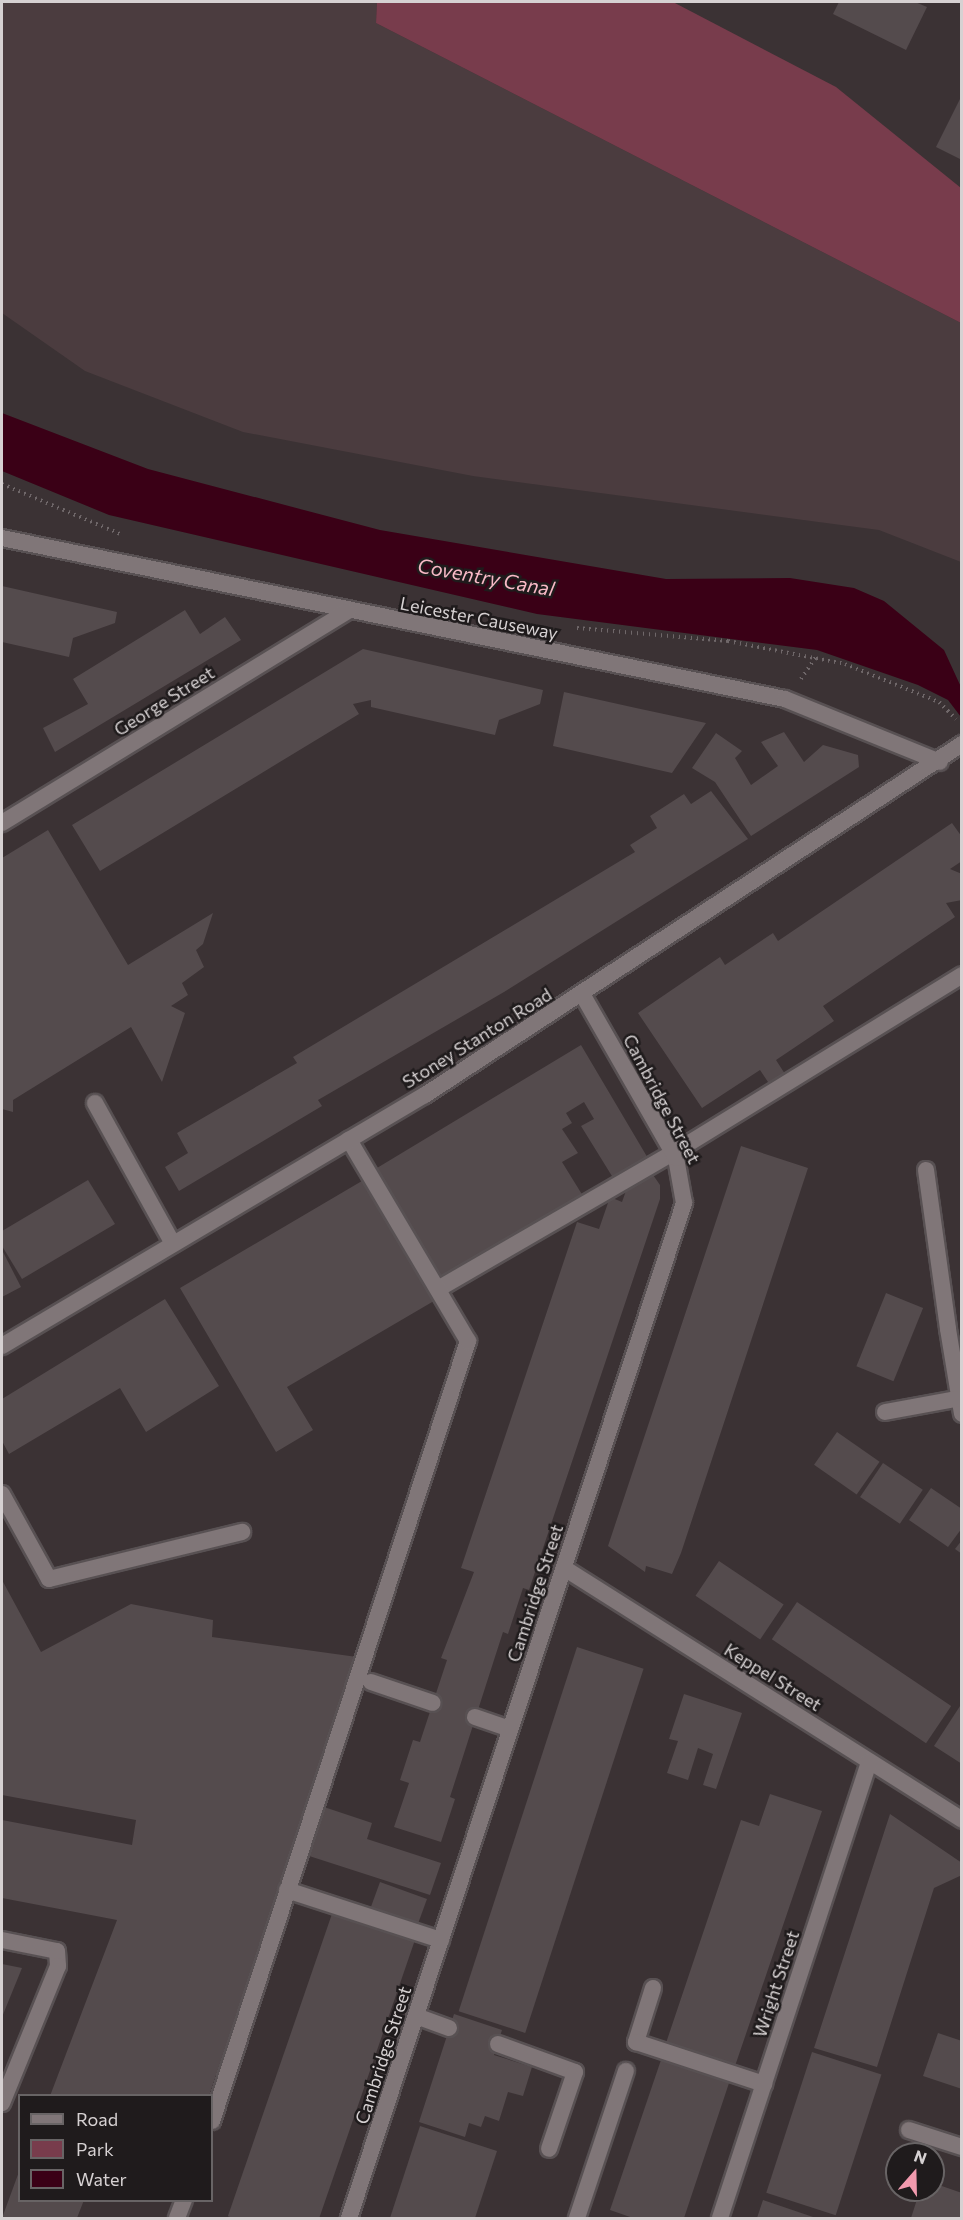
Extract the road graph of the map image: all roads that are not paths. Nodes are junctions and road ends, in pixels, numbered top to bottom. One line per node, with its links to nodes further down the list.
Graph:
1 (2, 538): 2 (street, Leicester Causeway)
2 (346, 612): 3 (street, Leicester Causeway); 4 (street, George Street)
3 (951, 753): 6 (street, Stoney Stanton Road)
4 (2, 823)
5 (962, 975): 9 (street)
6 (582, 994): 8 (street, Stoney Stanton Road); 9 (street, Cambridge Street)
7 (95, 1103): 11 (street)
8 (349, 1140): 11 (street, Stoney Stanton Road); 12 (street)
9 (673, 1153): 12 (street); 18 (street, Cambridge Street)
10 (926, 1170): 14 (street)
11 (173, 1244): 13 (street, Stoney Stanton Road)
12 (438, 1289): 25 (street)
13 (2, 1346)
14 (959, 1406): 15 (street)
15 (885, 1412)
16 (2, 1494): 17 (street)
17 (242, 1532)
18 (564, 1568): 22 (street, Cambridge Street); 23 (street, Keppel Street)
19 (371, 1682): 20 (street)
20 (433, 1703)
21 (475, 1717): 22 (street)
22 (510, 1729): 27 (street, Cambridge Street)
23 (869, 1762): 24 (street, Keppel Street); 33 (street, Wright Street)
24 (962, 1820)
25 (287, 1890): 27 (street); 35 (street)
26 (2, 1940): 34 (street)
27 (441, 1940): 29 (street, Cambridge Street)
28 (653, 1988): 33 (street)
29 (416, 2016): 30 (street); 41 (street, Cambridge Street)
30 (449, 2028)
31 (498, 2044): 38 (street)
32 (626, 2071): 42 (street)
33 (764, 2084): 43 (street, Wright Street)
34 (2, 2103)
35 (213, 2118)
36 (909, 2130): 37 (street)
37 (962, 2147)
38 (549, 2149)
39 (183, 2202): 40 (street)
40 (177, 2218)
41 (349, 2218)
42 (577, 2218)
43 (720, 2218)

